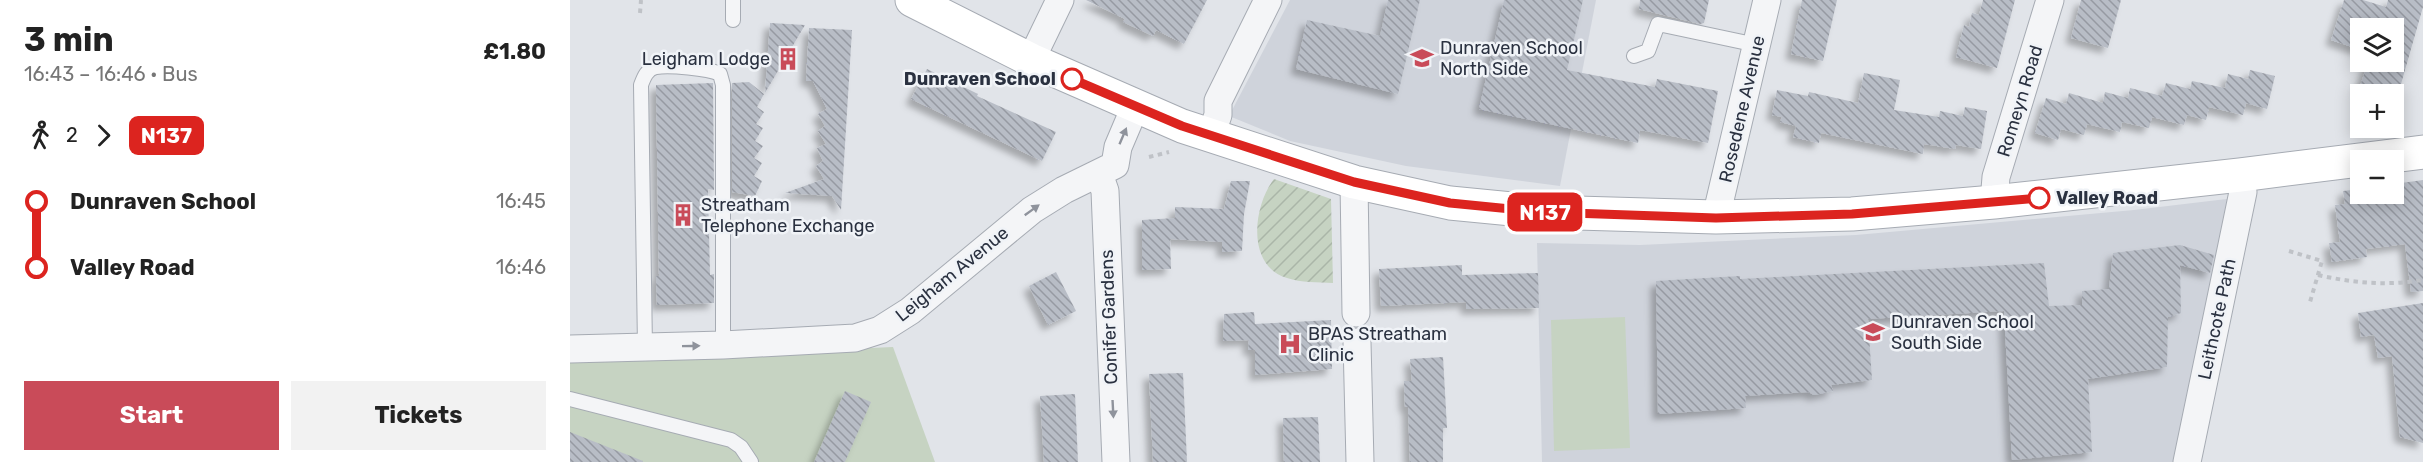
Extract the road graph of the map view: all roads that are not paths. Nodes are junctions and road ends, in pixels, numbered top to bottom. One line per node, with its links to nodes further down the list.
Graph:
1 (733, 0): 7 (lane)
2 (1060, 0): 10 (street)
3 (1268, 0): 12 (street)
4 (1767, 0): 8 (street, Rosedene Avenue)
5 (2050, 0): 17 (street, Romeyn Road)
6 (916, 1): 10 (street)
7 (733, 20)
8 (1757, 45): 9 (lane); 18 (street, Rosedene Avenue)
9 (1634, 56)
10 (1031, 60): 11 (street)
11 (1135, 107): 12 (street); 14 (street, one-way to 11)
12 (1211, 135): 16 (street)
13 (2423, 152): 15 (street)
14 (1107, 169): 21 (street, Leigham Avenue, one-way to 14); 26 (street, Conifer Gardens, one-way to 26)
15 (2240, 175): 17 (street); 28 (street, Leithcote Path)
16 (1354, 182): 18 (street); 19 (street)
17 (1994, 202): 18 (street)
18 (1716, 218)
19 (1356, 313)
20 (1357, 342): 27 (street)
21 (723, 345): 22 (street, Leigham Avenue, one-way to 21); 22 (lane)
22 (645, 346): 23 (street, Leigham Avenue)
23 (570, 349)
24 (570, 399): 25 (lane)
25 (751, 462)
26 (1116, 462)
27 (1360, 462)
28 (2187, 462)

